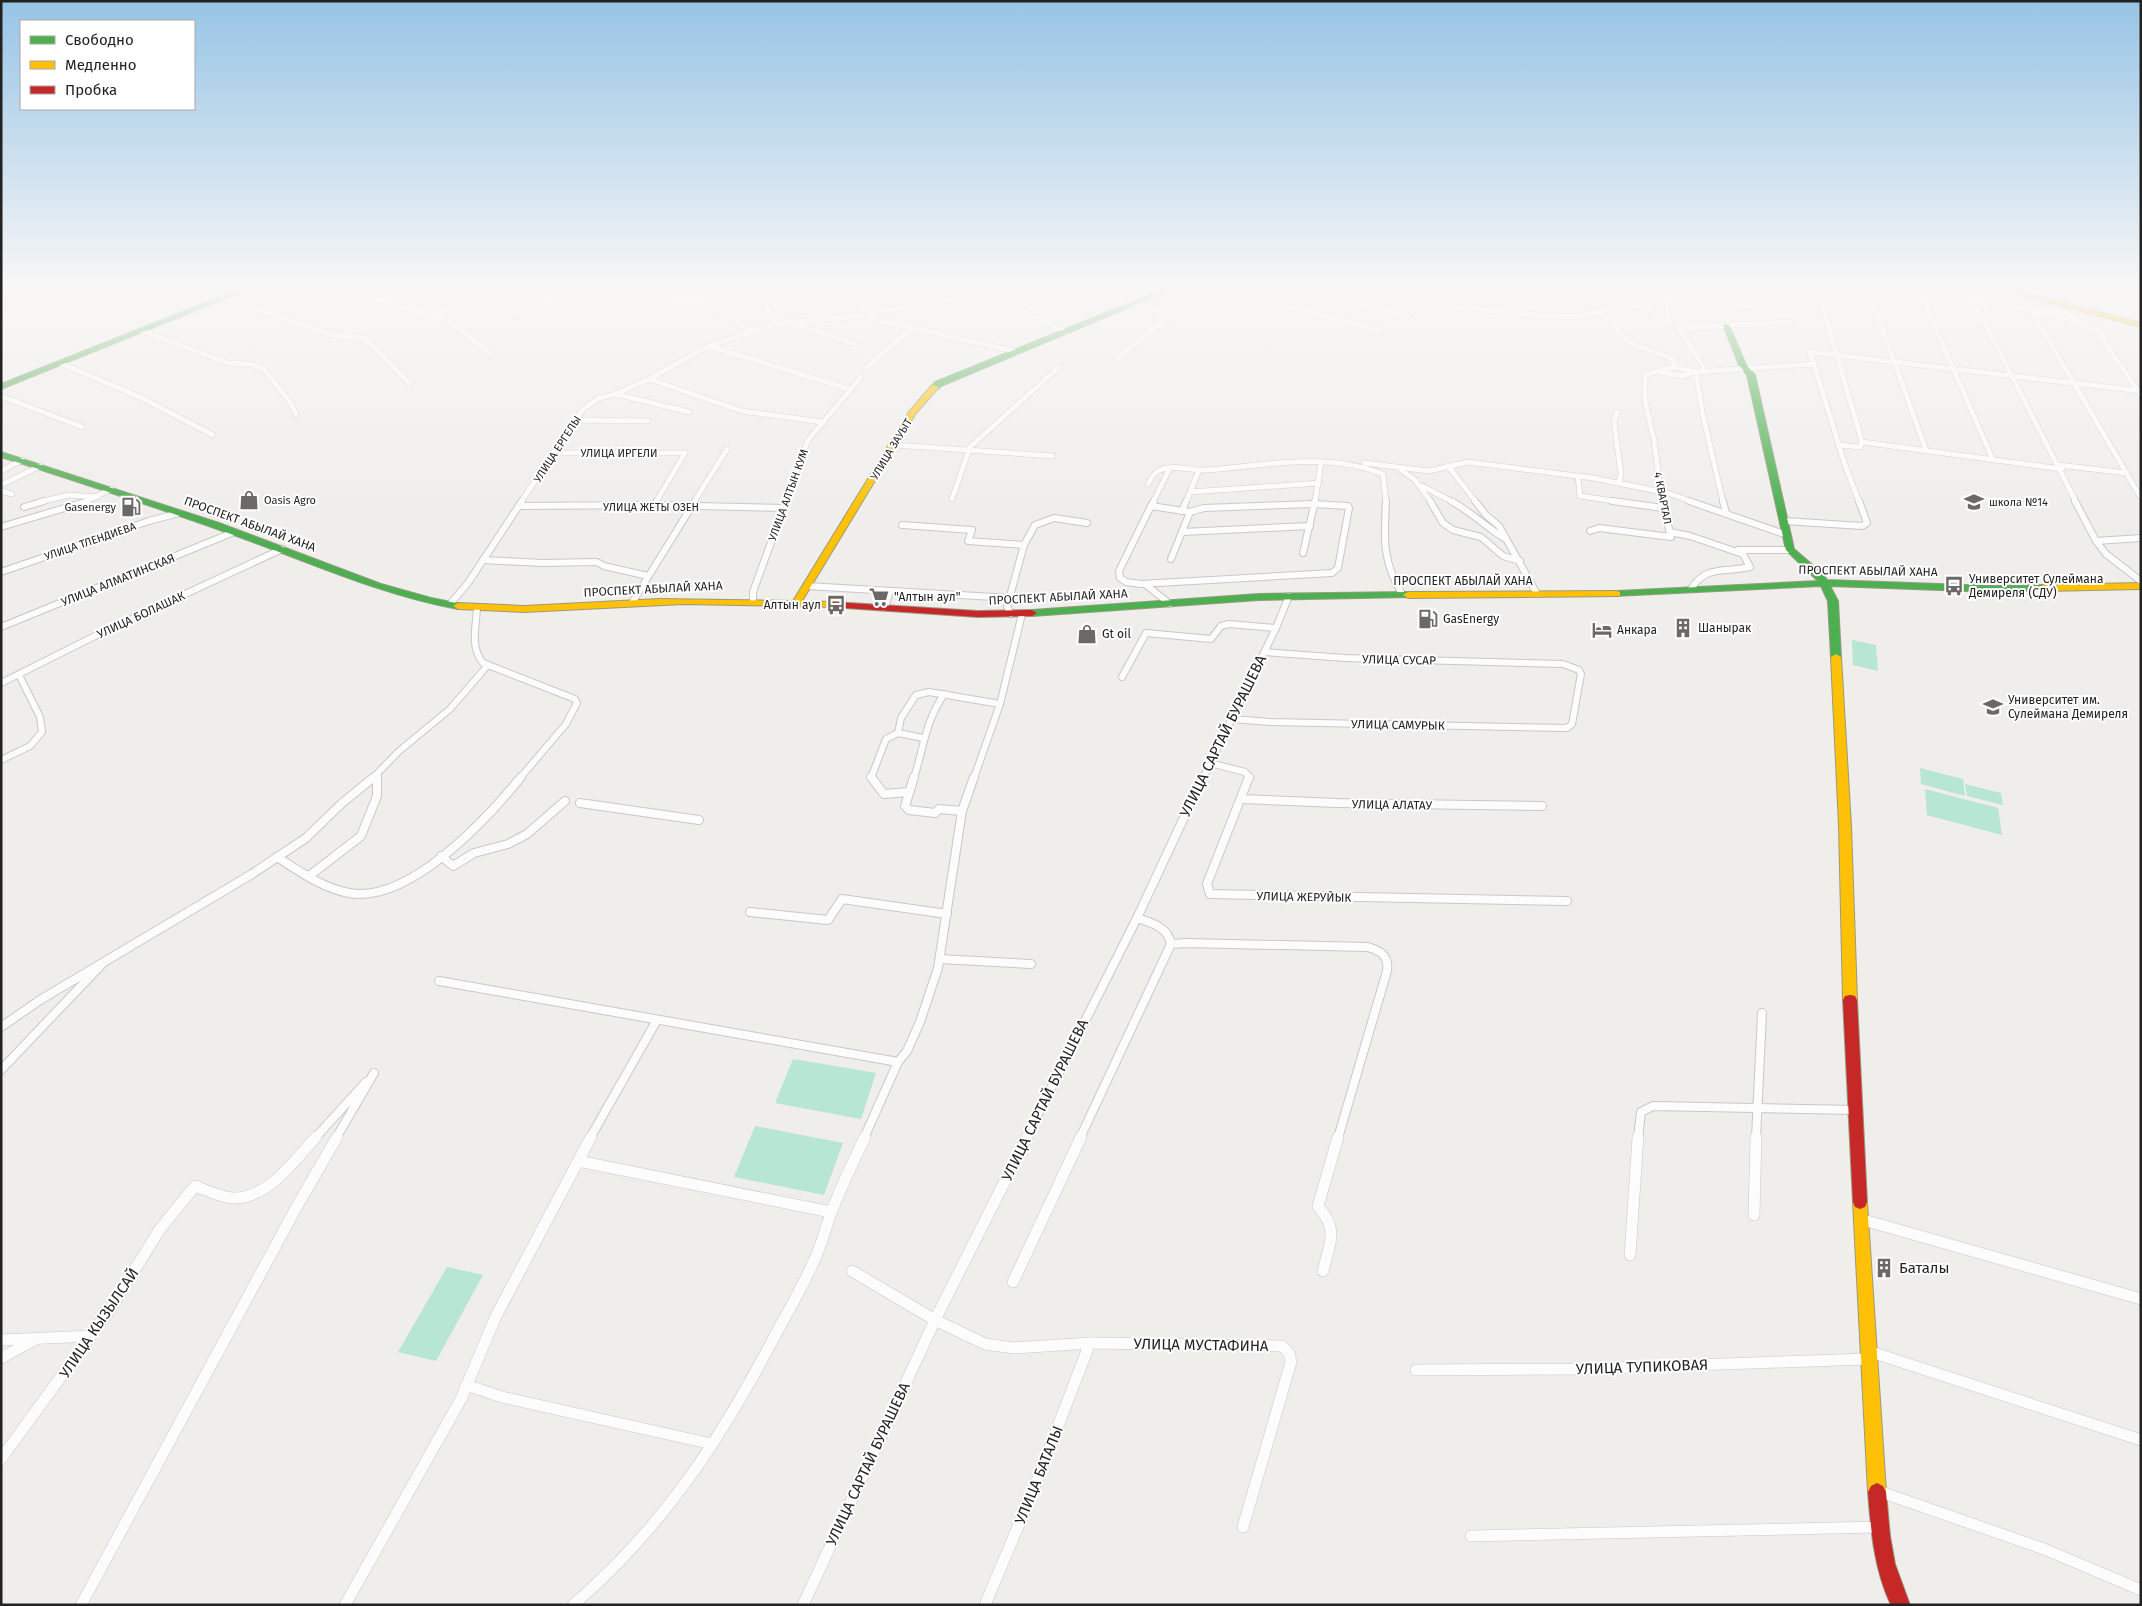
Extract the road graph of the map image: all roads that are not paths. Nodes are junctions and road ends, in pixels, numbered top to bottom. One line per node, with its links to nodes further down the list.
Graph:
1 (58, 364): 34 (main road)
2 (62, 364): 47 (street)
3 (249, 364): 42 (street)
4 (390, 364): 33 (street)
5 (676, 364): 31 (street, УЛИЦА ЕРГЕЛЫ)
6 (767, 364): 36 (street)
7 (871, 364): 22 (street)
8 (988, 364): 49 (main road, УЛИЦА ЗАУЫТ)
9 (1674, 364): 21 (street)
10 (1702, 364): 25 (street)
11 (1743, 364): 24 (main road)
12 (1814, 364): 24 (street); 50 (street)
13 (1839, 364): 48 (street)
14 (1895, 364): 53 (street)
15 (1910, 364): 23 (street)
16 (1950, 364): 23 (street)
17 (2007, 364): 29 (street)
18 (2062, 364): 32 (street)
19 (2120, 364): 37 (street)
20 (1059, 367): 52 (street)
21 (1674, 367): 26 (street); 27 (street)
22 (866, 368)
23 (1952, 369): 29 (street); 58 (street)
24 (1747, 370): 25 (street); 97 (main road)
25 (1706, 371): 27 (street)
26 (1660, 372): 28 (street); 78 (street, 4 КВАРТАЛ)
27 (1696, 372): 28 (street); 35 (street)
28 (1683, 376): 35 (street)
29 (2013, 376): 32 (street); 64 (street)
30 (861, 377): 36 (street, УЛИЦА АЛТЫН КУМ)
31 (649, 379): 38 (street, УЛИЦА ЕРГЕЛЫ); 45 (street)
32 (2073, 382): 37 (street); 68 (street)
33 (410, 384)
34 (3, 385)
35 (1697, 386): 95 (street)
36 (849, 389): 45 (street, УЛИЦА АЛТЫН КУМ)
37 (2140, 393)
38 (616, 394): 40 (street); 43 (street, УЛИЦА ЕРГЕЛЫ)
39 (1, 396): 46 (street)
40 (689, 412)
41 (1617, 412): 70 (street)
42 (296, 414)
43 (575, 420): 44 (street); 54 (street, УЛИЦА ЕРГЕЛЫ)
44 (648, 421)
45 (822, 422): 90 (street, УЛИЦА АЛТЫН КУМ)
46 (82, 427)
47 (213, 435)
48 (1862, 442): 50 (street); 53 (street)
49 (894, 445): 52 (street); 123 (main road, УЛИЦА ЗАУЫТ)
50 (1839, 445): 97 (street)
51 (728, 449): 89 (street)
52 (969, 449): 56 (street); 82 (street)
53 (1926, 450): 58 (street)
54 (553, 453): 85 (street, УЛИЦА ИРГЕЛИ); 86 (street, УЛИЦА ЕРГЕЛЫ)
55 (1, 454): 57 (main road, ПРОСПЕКТ АБЫЛАЙ ХАНА)
56 (1053, 456)
57 (22, 460): 61 (main road, ПРОСПЕКТ АБЫЛАЙ ХАНА); 67 (street)
58 (1994, 460): 64 (street)
59 (1321, 462): 60 (street); 66 (street); 71 (street)
60 (1352, 463): 62 (street); 127 (street)
61 (40, 466): 72 (street); 75 (main road, ПРОСПЕКТ АБЫЛАЙ ХАНА)
62 (1392, 466): 63 (street); 74 (street)
63 (1448, 466): 69 (street); 83 (street)
64 (2060, 467): 68 (street); 109 (street)
65 (1170, 468): 66 (street); 73 (street); 87 (street)
66 (1199, 470): 77 (street)
67 (1, 471)
68 (2126, 474): 81 (street)
69 (1578, 476): 70 (street); 91 (street)
70 (1619, 482): 78 (street)
71 (1319, 483): 77 (street); 84 (street)
72 (1, 484)
73 (1148, 484)
74 (1422, 486): 96 (street); 117 (street)
75 (111, 489): 80 (street); 94 (main road, ПРОСПЕКТ АБЫЛАЙ ХАНА)
76 (1, 490): 79 (street)
77 (1190, 492): 92 (street)
78 (1662, 492): 91 (street, 4 КВАРТАЛ); 95 (street)
79 (12, 494)
80 (97, 496): 88 (street); 101 (street)
81 (2141, 498)
82 (952, 499)
83 (1474, 499): 96 (street); 107 (street)
84 (1314, 504): 93 (street); 100 (street); 122 (street)
85 (654, 505): 86 (street, УЛИЦА ЖЕТЫ ОЗЕН); 89 (street, УЛИЦА ЖЕТЫ ОЗЕН)
86 (519, 506): 116 (street, УЛИЦА ЕРГЕЛЫ)
87 (1150, 506): 92 (street); 122 (street)
88 (24, 507)
89 (692, 507): 90 (street, УЛИЦА ЖЕТЫ ОЗЕН); 119 (street)
90 (784, 508): 131 (street, УЛИЦА АЛТЫН КУМ)
91 (1664, 508): 105 (street, 4 КВАРТАЛ)
92 (1182, 511): 93 (street)
93 (1190, 512): 104 (street)
94 (179, 513): 103 (main road, ПРОСПЕКТ АБЫЛАЙ ХАНА); 118 (street, УЛИЦА ТЛЕНДИЕВА)
95 (1726, 513): 106 (street)
96 (1475, 514): 107 (street)
97 (1784, 521): 106 (main road)
98 (1087, 523): 110 (street)
99 (902, 525): 110 (street)
100 (1310, 526): 104 (street); 114 (street)
101 (1, 527)
102 (1590, 531): 105 (street, 4 КВАРТАЛ)
103 (234, 532): 111 (main road, ПРОСПЕКТ АБЫЛАЙ ХАНА); 139 (street, УЛИЦА АЛМАТИНСКАЯ)
104 (1182, 532): 115 (street)
105 (1670, 532): 113 (street)
106 (1787, 535): 112 (main road)
107 (1505, 538): 117 (street)
108 (2141, 538): 109 (street)
109 (2096, 541): 120 (street)
110 (1024, 545): 130 (street)
111 (282, 549): 134 (main road, ПРОСПЕКТ АБЫЛАЙ ХАНА); 143 (street, УЛИЦА БОЛАШАК)
112 (1790, 550): 113 (street); 121 (main road)
113 (1745, 552): 125 (street)
114 (1303, 553)
115 (1171, 559)
116 (483, 560): 119 (street); 134 (street, УЛИЦА ЕРГЕЛЫ)
117 (1520, 561): 128 (street)
118 (1, 572)
119 (648, 576): 132 (street)
120 (2141, 581)
121 (1827, 583): 124 (main road, ПРОСПЕКТ АБЫЛАЙ ХАНА); 125 (main road, ПРОСПЕКТ АБЫЛАЙ ХАНА); 180 (main road)
122 (1141, 584): 135 (street)
123 (807, 586): 126 (street); 133 (main road, УЛИЦА ЗАУЫТ)
124 (2141, 586)
125 (1691, 589): 128 (main road, ПРОСПЕКТ АБЫЛАЙ ХАНА)
126 (890, 590): 130 (street); 137 (street)
127 (1402, 594): 128 (main road, ПРОСПЕКТ АБЫЛАЙ ХАНА); 129 (main road, ПРОСПЕКТ АБЫЛАЙ ХАНА)
128 (1537, 594)
129 (1288, 596): 135 (main road, ПРОСПЕКТ АБЫЛАЙ ХАНА); 140 (street, УЛИЦА САРТАЙ БУРАШЕВА)
130 (1011, 598): 138 (street)
131 (753, 600): 132 (main road, ПРОСПЕКТ АБЫЛАЙ ХАНА); 133 (main road, ПРОСПЕКТ АБЫЛАЙ ХАНА)
132 (632, 602): 136 (main road, ПРОСПЕКТ АБЫЛАЙ ХАНА)
133 (796, 603): 137 (main road, ПРОСПЕКТ АБЫЛАЙ ХАНА)
134 (450, 604): 136 (main road, ПРОСПЕКТ АБЫЛАЙ ХАНА)
135 (1170, 604): 138 (main road, ПРОСПЕКТ АБЫЛАЙ ХАНА)
136 (477, 608): 142 (street)
137 (885, 608): 138 (main road, ПРОСПЕКТ АБЫЛАЙ ХАНА)
138 (1017, 614): 147 (street)
139 (1, 627)
140 (1276, 628): 141 (street, УЛИЦА САРТАЙ БУРАШЕВА); 144 (street)
141 (1264, 652): 148 (street, УЛИЦА САРТАЙ БУРАШЕВА); 149 (street, УЛИЦА СУСАР)
142 (488, 665): 154 (street); 162 (street)
143 (18, 675): 145 (street, УЛИЦА БОЛАШАК); 152 (street)
144 (1122, 677)
145 (1, 684)
146 (944, 694): 147 (street); 150 (street); 151 (street)
147 (1000, 704): 160 (street)
148 (1232, 720): 149 (street, УЛИЦА САМУРЫК); 153 (street, УЛИЦА САРТАЙ БУРАШЕВА)
149 (1564, 728)
150 (898, 733): 151 (street); 155 (street)
151 (923, 738): 155 (street)
152 (1, 760)
153 (1210, 763): 156 (street, УЛИЦА ЖЕРУЙЫК); 168 (street, УЛИЦА САРТАЙ БУРАШЕВА)
154 (377, 775): 163 (street); 164 (street)
155 (909, 792): 160 (street)
156 (1242, 799): 159 (street, УЛИЦА АЛАТАУ); 165 (street, УЛИЦА ЖЕРУЙЫК)
157 (565, 801): 162 (street)
158 (580, 803): 161 (street)
159 (1542, 806)
160 (962, 812): 167 (street)
161 (699, 820)
162 (441, 856): 164 (street)
163 (277, 857): 164 (street); 170 (street)
164 (309, 876)
165 (1567, 901)
166 (750, 912): 167 (street)
167 (947, 914): 171 (street)
168 (1137, 918): 169 (street); 190 (street, УЛИЦА САРТАЙ БУРАШЕВА)
169 (1170, 944): 187 (street); 188 (street)
170 (108, 958): 176 (street); 178 (street)
171 (940, 959): 172 (street); 177 (street)
172 (1031, 964)
173 (439, 981): 175 (street)
174 (1762, 1013): 179 (street)
175 (657, 1020): 177 (street); 181 (street)
176 (1, 1027)
177 (898, 1062): 182 (street)
178 (1, 1070)
179 (1757, 1107): 180 (street); 183 (street); 185 (street)
180 (1855, 1110): 184 (main road)
181 (578, 1161): 182 (street); 198 (street)
182 (831, 1212): 200 (street)
183 (1754, 1215)
184 (1860, 1219): 189 (street); 195 (main road)
185 (1630, 1255)
186 (852, 1271): 190 (street, УЛИЦА МУСТАФИНА)
187 (1323, 1271)
188 (1013, 1282)
189 (2141, 1299)
190 (935, 1320): 194 (street, УЛИЦА МУСТАФИНА); 210 (street, УЛИЦА САРТАЙ БУРАШЕВА)
191 (91, 1336): 192 (street); 201 (street, УЛИЦА КЫЗЫЛСАЙ); 207 (street, УЛИЦА КЫЗЫЛСАЙ)
192 (40, 1337): 193 (street); 196 (street)
193 (1, 1340)
194 (1090, 1344): 203 (street, УЛИЦА МУСТАФИНА); 211 (street, УЛИЦА БАТАЛЫ)
195 (1868, 1355): 197 (street, УЛИЦА ТУПИКОВАЯ); 199 (street, УЛИЦА ТУПИКОВАЯ); 202 (main road)
196 (1, 1358)
197 (1416, 1370)
198 (466, 1385): 200 (street); 208 (street)
199 (2141, 1440)
200 (712, 1444): 209 (street)
201 (1, 1459)
202 (1876, 1490): 204 (main road); 206 (street)
203 (1242, 1527)
204 (1879, 1527): 205 (street); 212 (main road)
205 (1471, 1536)
206 (2141, 1590)
207 (81, 1605)
208 (345, 1605)
209 (573, 1605)
210 (803, 1605)
211 (985, 1605)
212 (1900, 1605)

